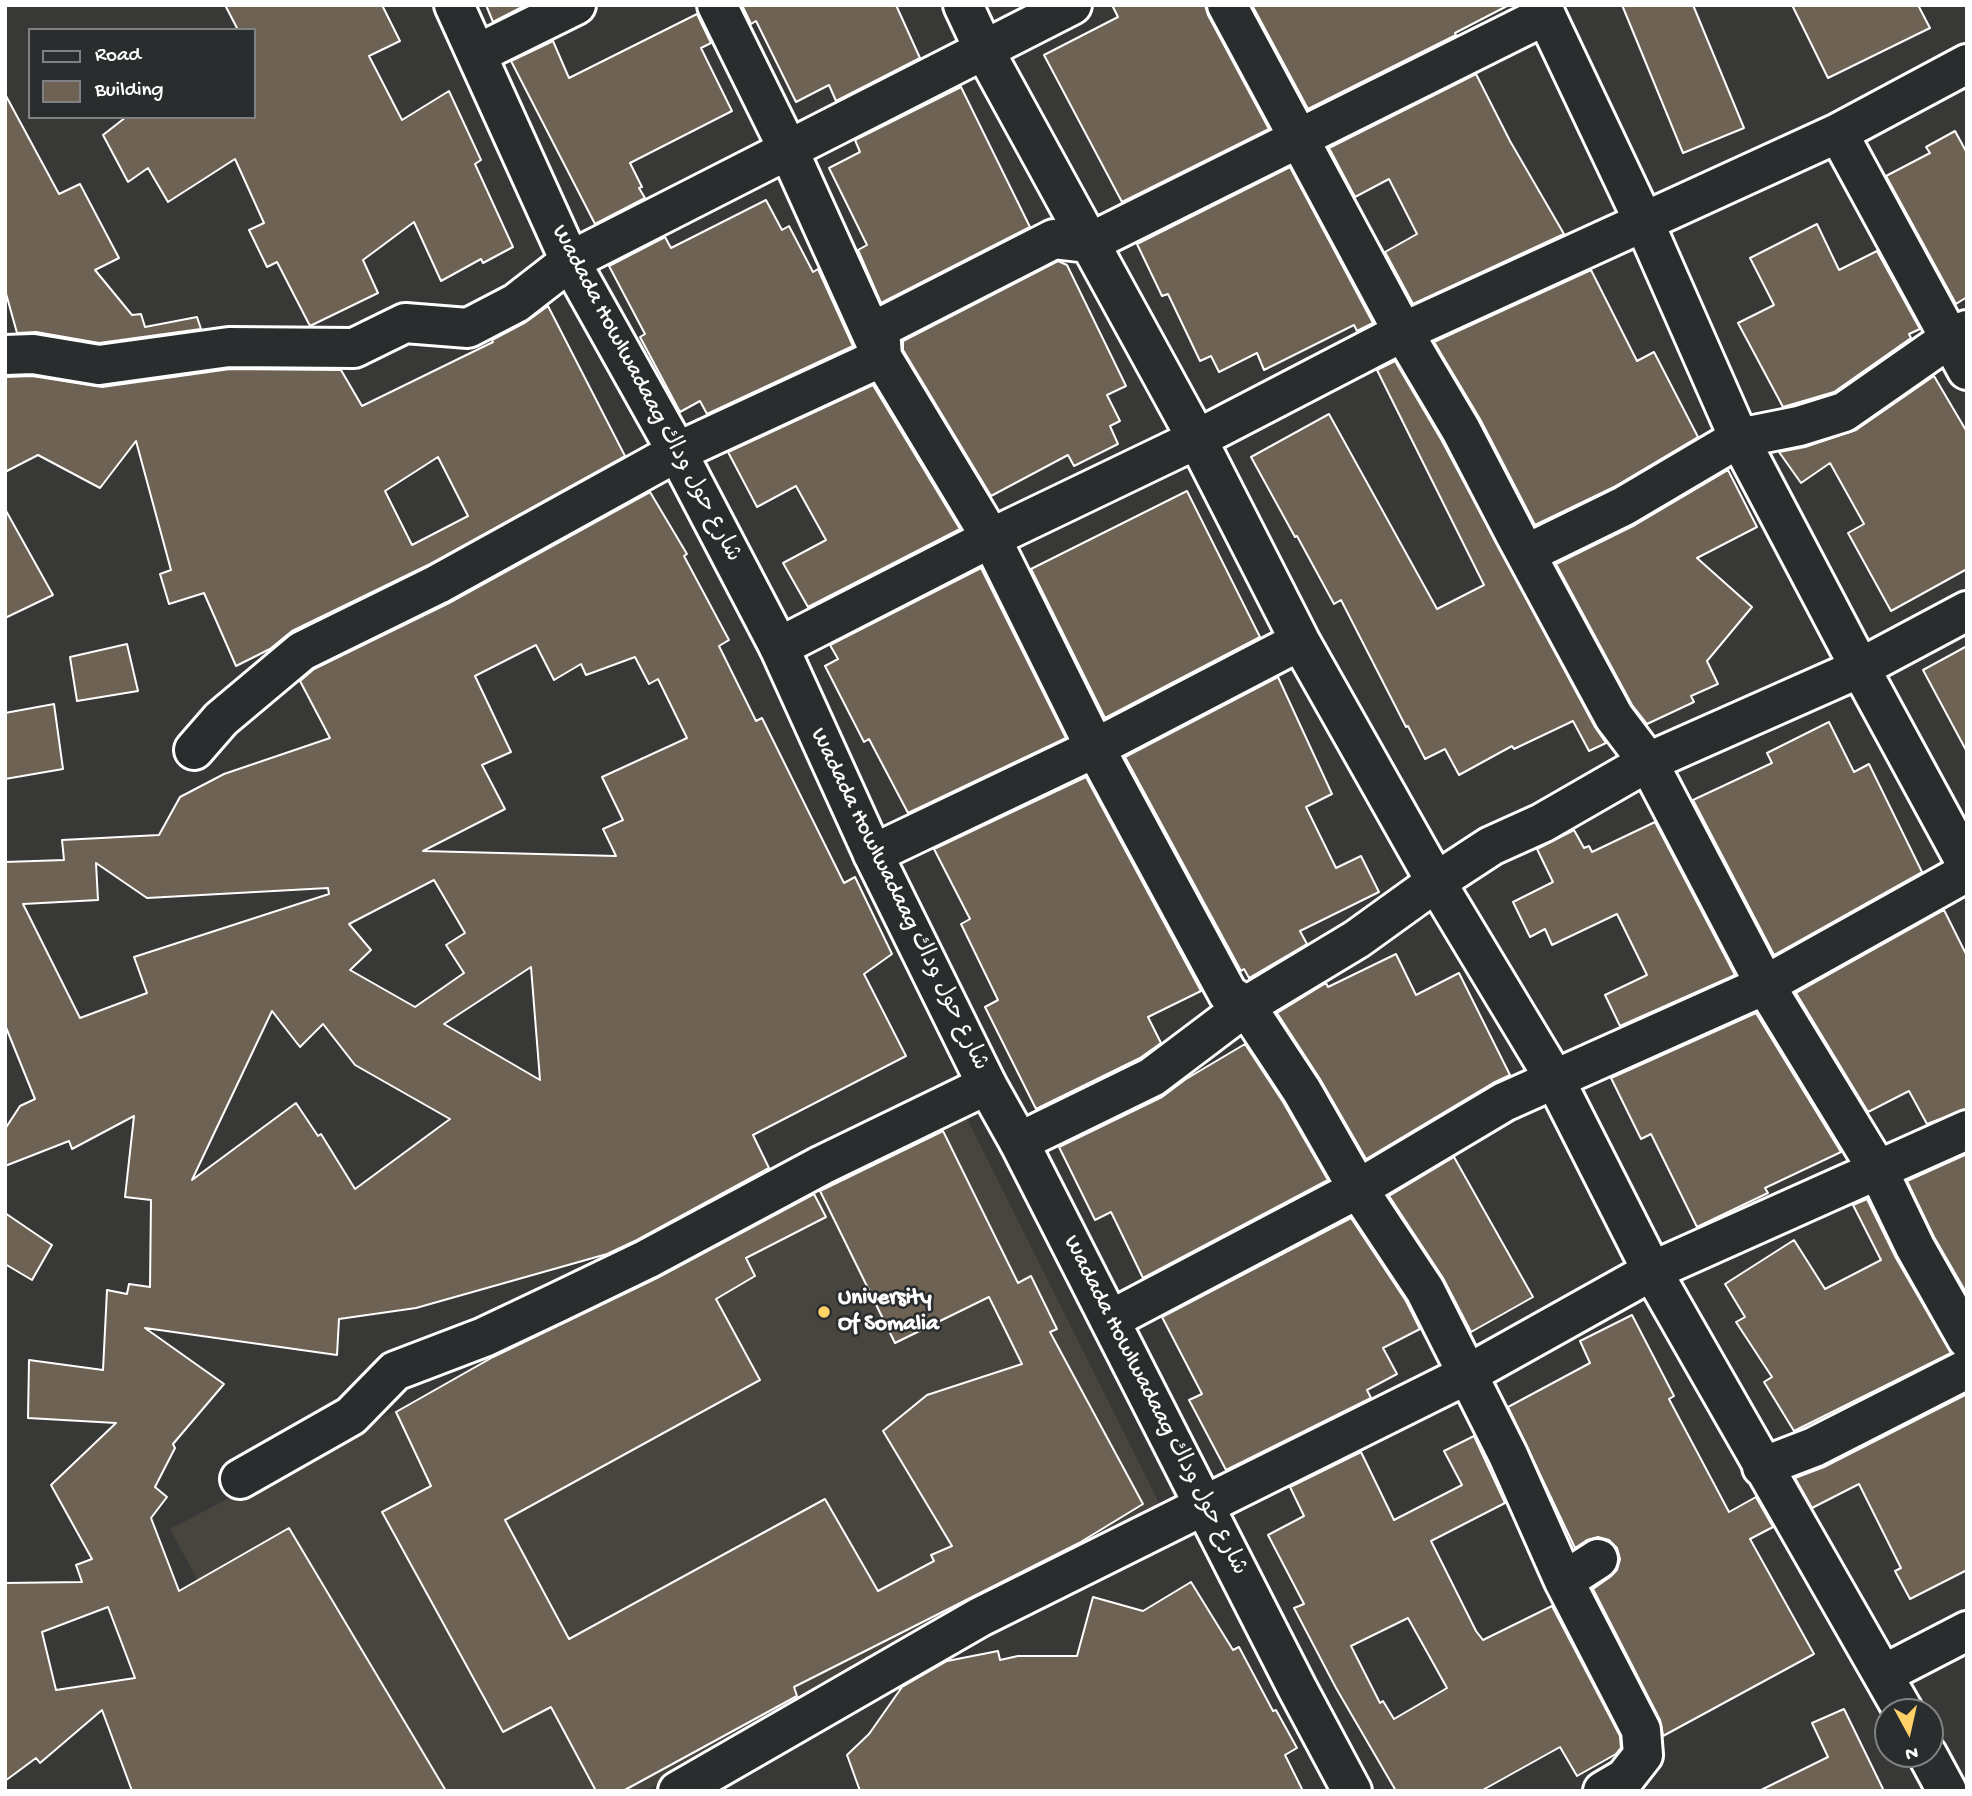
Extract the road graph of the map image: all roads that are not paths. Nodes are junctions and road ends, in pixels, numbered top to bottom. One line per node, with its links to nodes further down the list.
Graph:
1 (454, 5): 9 (street, Wadada Howlwadaag شارع حول وداك)
2 (576, 5): 9 (street)
3 (717, 5): 13 (street)
4 (963, 5): 8 (street)
5 (1072, 5): 8 (street)
6 (1227, 5): 12 (street)
7 (1543, 10): 12 (street); 14 (street)
8 (984, 50): 13 (street); 15 (street)
9 (477, 54): 16 (street, Wadada Howlwadaag شارع حول وداك)
10 (1967, 64): 11 (street)
11 (1838, 133): 14 (street); 18 (street)
12 (1298, 140): 15 (street); 17 (street)
13 (788, 149): 16 (street); 20 (street)
14 (1643, 220): 17 (street); 21 (street)
15 (1089, 243): 20 (street); 22 (street)
16 (570, 261): 19 (street); 23 (street, Wadada Howlwadaag شارع حول وداك)
17 (1403, 332): 22 (street); 25 (street)
18 (1961, 346): 21 (street)
19 (5, 355)
20 (882, 357): 23 (street); 24 (street)
21 (1739, 438): 25 (street); 29 (street)
22 (1197, 439): 24 (street); 27 (street)
23 (677, 452): 28 (street, Wadada Howlwadaag شارع حول وداك); 31 (street)
24 (991, 538): 28 (street); 30 (street)
25 (1525, 554): 32 (street)
26 (1967, 611): 29 (street)
27 (1300, 641): 30 (street); 36 (street)
28 (779, 648): 33 (street, Wadada Howlwadaag شارع حول وداك)
29 (1860, 668): 32 (street); 34 (street)
30 (1095, 748): 33 (street); 38 (street)
31 (194, 750)
32 (1648, 762): 36 (street); 37 (street)
33 (873, 854): 40 (street, Wadada Howlwadaag شارع حول وداك)
34 (1967, 865)
35 (1967, 872): 37 (street)
36 (1436, 882): 38 (street); 39 (street)
37 (1765, 985): 39 (street); 43 (street)
38 (1246, 1006): 42 (street); 44 (street)
39 (1554, 1078): 44 (street); 45 (street)
40 (987, 1085): 42 (street, Wadada Howlwadaag شارع حول وداك); 51 (street)
41 (1967, 1130): 43 (street)
42 (1019, 1142): 46 (street, Wadada Howlwadaag شارع حول وداك)
43 (1878, 1170): 45 (street); 47 (street)
44 (1358, 1189): 46 (street); 49 (street)
45 (1652, 1271): 49 (street); 50 (street)
46 (1110, 1320): 52 (street, Wadada Howlwadaag شارع حول وداك)
47 (1967, 1339)
48 (1967, 1369): 50 (street)
49 (1466, 1375): 52 (street); 54 (street)
50 (1762, 1467): 56 (street)
51 (240, 1479)
52 (1204, 1505): 59 (street); 60 (street, Wadada Howlwadaag شارع حول وداك)
53 (1598, 1559): 54 (street)
54 (1564, 1581): 61 (street)
55 (1967, 1630): 56 (street)
56 (1884, 1674): 57 (street)
57 (1897, 1698)
58 (1935, 1768): 62 (street)
59 (678, 1791)
60 (1352, 1791)
61 (1602, 1791)
62 (1947, 1791)

